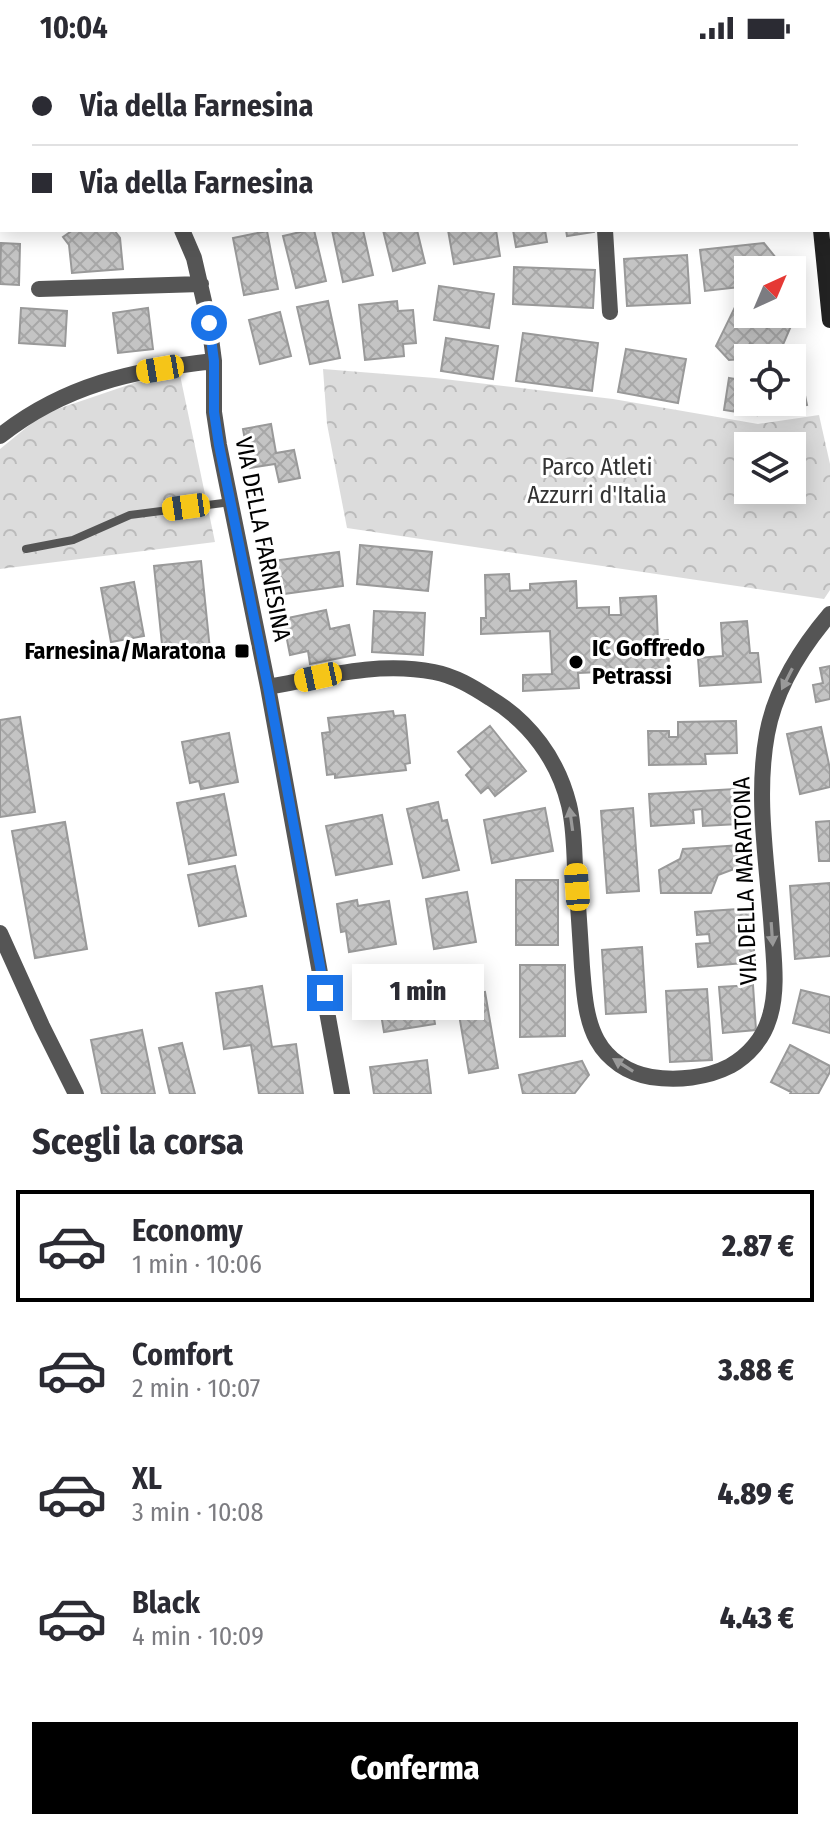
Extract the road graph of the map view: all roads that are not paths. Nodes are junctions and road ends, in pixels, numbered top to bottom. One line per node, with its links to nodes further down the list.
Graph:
1 (183, 232): 4 (street, VIA DELLA FARNESINA)
2 (605, 232): 6 (street)
3 (821, 232): 7 (street)
4 (201, 284): 5 (street); 8 (street, VIA DELLA FARNESINA)
5 (39, 289)
6 (610, 312)
7 (830, 320)
8 (214, 361): 9 (street); 10 (street, VIA DELLA FARNESINA)
9 (0, 436)
10 (232, 502): 11 (lane); 13 (street, VIA DELLA FARNESINA)
11 (26, 549)
12 (830, 614): 13 (street, VIA DELLA MARATONA, one-way to 13)
13 (268, 687): 16 (street, VIA DELLA FARNESINA)
14 (0, 933): 15 (street)
15 (76, 1094)
16 (342, 1094)

